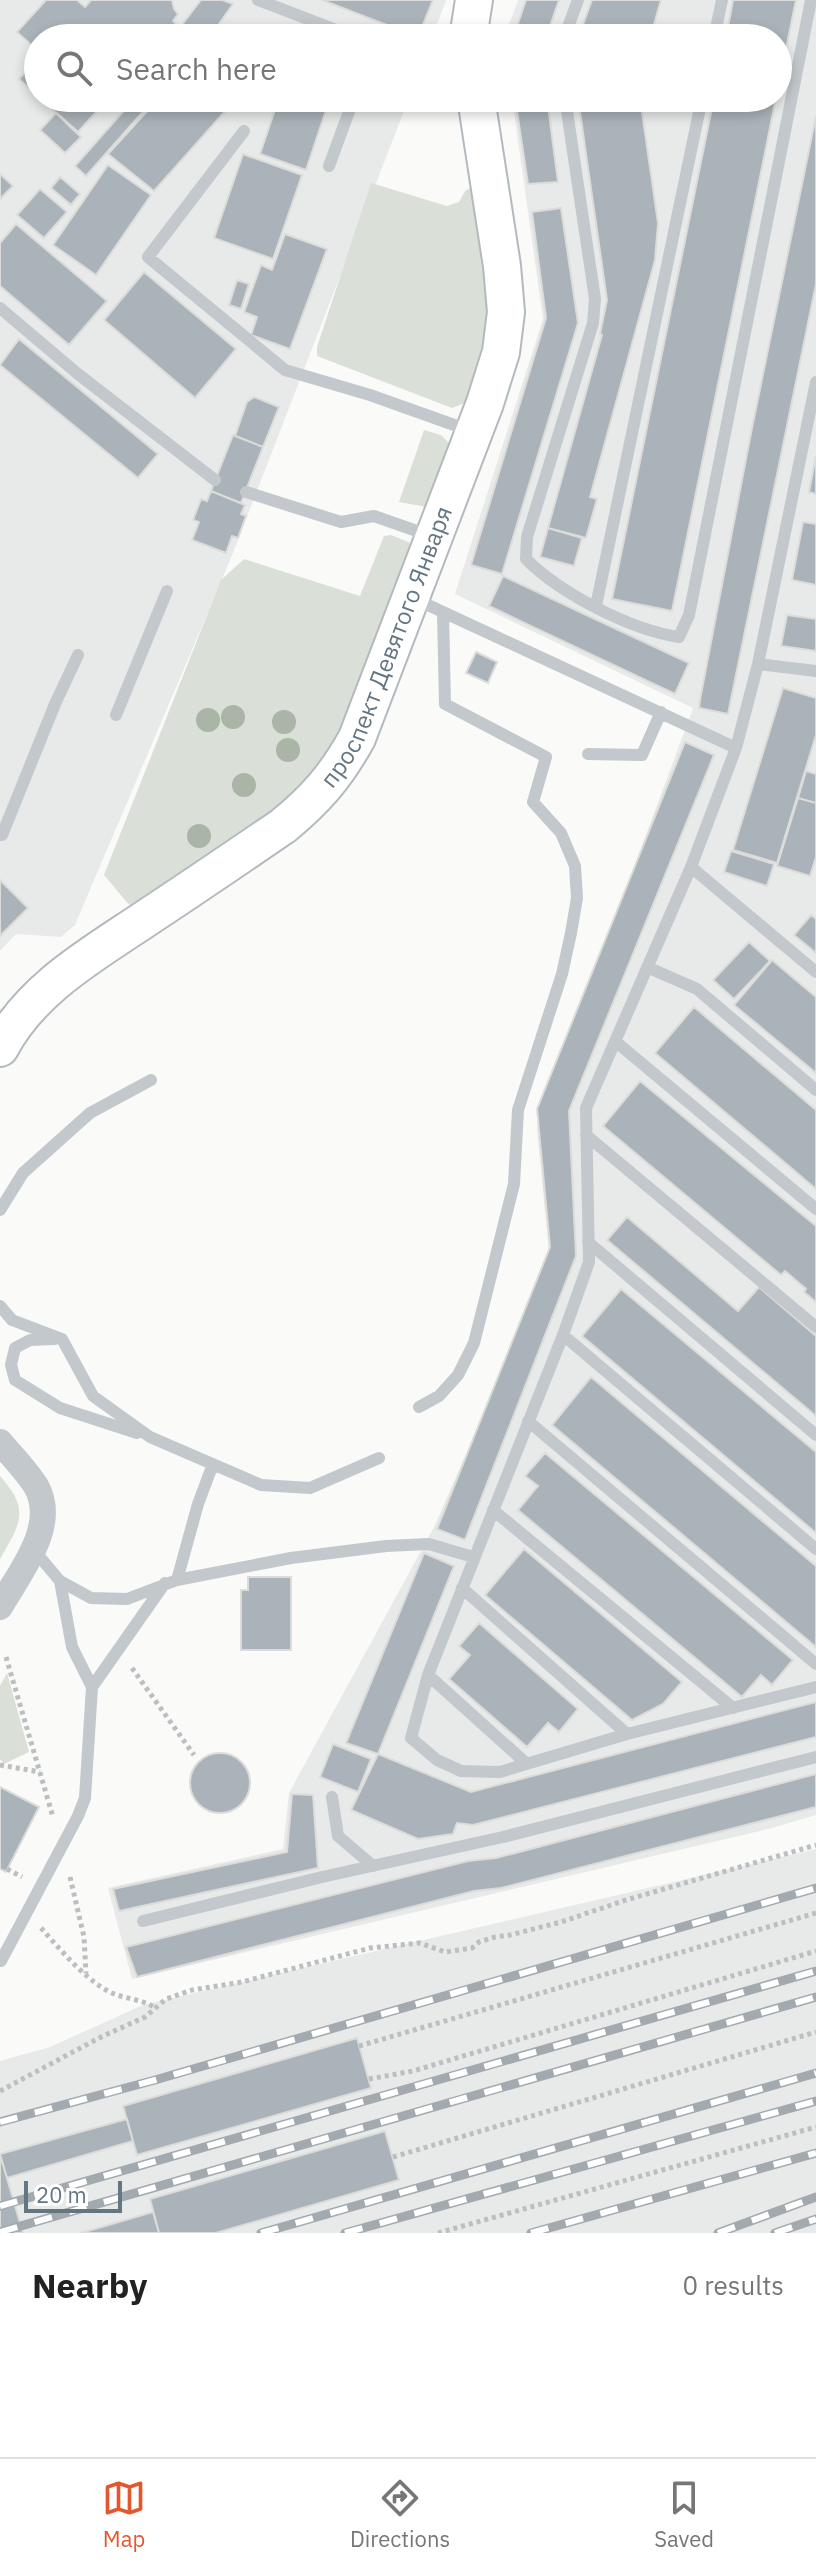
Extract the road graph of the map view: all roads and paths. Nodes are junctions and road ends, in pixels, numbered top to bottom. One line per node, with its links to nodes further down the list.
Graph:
1 (258, 0): 6 (lane)
2 (474, 0): 7 (street)
3 (578, 0): 8 (lane)
4 (722, 0): 9 (lane)
5 (811, 0): 10 (lane)
6 (321, 24)
7 (470, 24)
8 (569, 24)
9 (717, 24)
10 (792, 96)
11 (349, 112): 17 (lane)
12 (478, 112): 20 (street, проспект Девятого Января)
13 (567, 112): 26 (lane)
14 (699, 112): 26 (lane)
15 (789, 112): 26 (lane)
16 (244, 131): 20 (lane)
17 (329, 166)
18 (0, 308): 21 (lane)
19 (816, 382): 28 (lane)
20 (474, 432): 23 (street, проспект Девятого Января)
21 (215, 480)
22 (246, 492): 23 (lane)
23 (434, 537): 25 (street, проспект Девятого Января)
24 (167, 591): 31 (lane)
25 (427, 605): 30 (lane); 39 (street, проспект Девятого Января); 50 (lane)
26 (596, 606)
27 (78, 655): 34 (lane)
28 (758, 664): 29 (lane); 32 (lane)
29 (816, 671)
30 (661, 712): 32 (lane); 33 (lane)
31 (116, 715)
32 (736, 748): 35 (lane)
33 (588, 754)
34 (2, 835)
35 (691, 867): 36 (lane); 37 (lane)
36 (647, 967): 38 (lane); 41 (lane)
37 (816, 972)
38 (615, 1041): 42 (lane); 43 (lane)
39 (0, 1048)
40 (151, 1080): 44 (lane)
41 (816, 1090)
42 (586, 1135): 45 (lane); 47 (lane)
43 (816, 1209)
44 (0, 1210)
45 (588, 1242): 48 (lane); 52 (lane)
46 (0, 1306): 49 (lane)
47 (816, 1327)
48 (563, 1335): 51 (lane); 59 (lane)
49 (62, 1339): 53 (lane); 53 (lane)
50 (419, 1407)
51 (528, 1421): 57 (lane); 67 (lane)
52 (816, 1435)
53 (150, 1437): 56 (lane)
54 (0, 1442): 58 (street)
55 (379, 1458): 56 (lane)
56 (213, 1464): 62 (lane)
57 (493, 1510): 60 (lane); 71 (lane)
58 (33, 1549): 61 (lane); 64 (street)
59 (816, 1549)
60 (473, 1557): 62 (lane); 63 (lane)
61 (60, 1581): 62 (lane); 69 (lane)
62 (171, 1582): 65 (lane)
63 (462, 1588): 68 (lane); 72 (lane)
64 (0, 1607)
65 (118, 1649): 69 (lane); 73 (path)
66 (6, 1657): 77 (path)
67 (816, 1664)
68 (428, 1675): 75 (lane); 75 (lane)
69 (92, 1687): 80 (lane)
70 (816, 1687): 71 (lane)
71 (733, 1708): 72 (lane)
72 (627, 1734): 75 (lane)
73 (194, 1755)
74 (816, 1757): 81 (lane)
75 (527, 1764)
76 (0, 1765): 77 (path)
77 (40, 1772): 80 (path)
78 (332, 1797): 81 (lane)
79 (816, 1845): 88 (path)
80 (62, 1847): 82 (lane); 87 (path)
81 (373, 1866): 84 (lane)
82 (28, 1912): 86 (lane); 87 (path)
83 (816, 1913): 90 (path)
84 (143, 1921)
85 (816, 1951): 91 (path)
86 (1, 1961)
87 (86, 1973): 88 (path)
88 (154, 2007): 92 (path)
89 (816, 2032): 94 (path)
90 (359, 2046)
91 (369, 2079)
92 (0, 2091)
93 (816, 2127): 95 (path)
94 (393, 2157)
95 (438, 2233)

